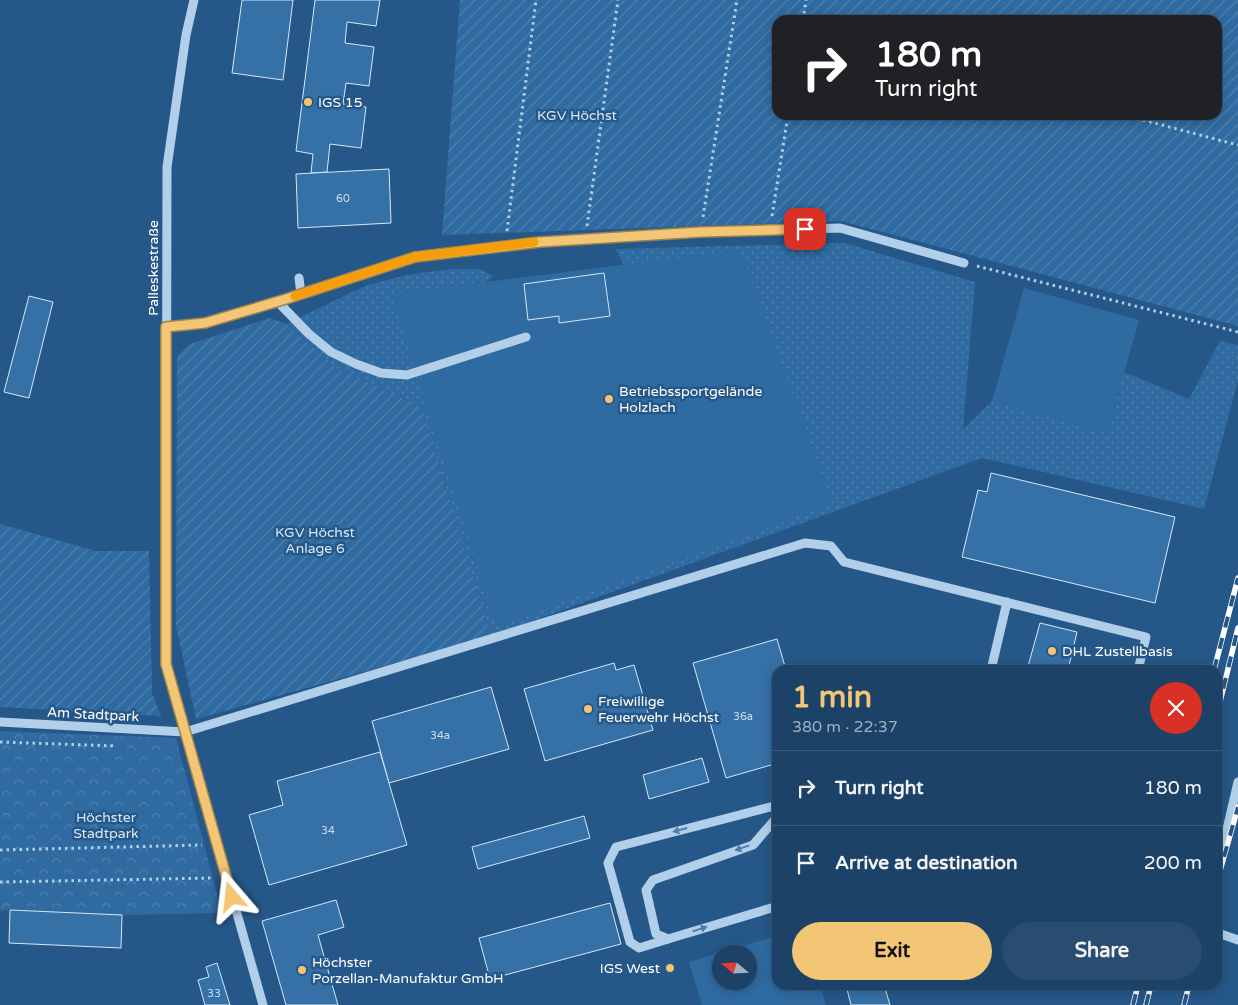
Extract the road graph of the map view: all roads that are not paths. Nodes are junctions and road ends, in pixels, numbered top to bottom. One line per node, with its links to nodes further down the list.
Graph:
1 (194, 0): 6 (street, Palleskestraße)
2 (964, 263): 4 (street)
3 (299, 278): 4 (street)
4 (301, 294): 5 (street)
5 (278, 302): 6 (street); 7 (street)
6 (166, 327): 12 (street, Palleskestraße)
7 (526, 337)
8 (1007, 602): 9 (street); 10 (street); 12 (street)
9 (992, 665)
10 (1139, 665)
11 (0, 722): 12 (street, Am Stadtpark)
12 (185, 732): 22 (street, Palleskestraße)
13 (1238, 782): 14 (street)
14 (1236, 799): 17 (street)
15 (772, 807): 20 (street, one-way to 20)
16 (772, 823): 20 (street, one-way to 20)
17 (1222, 853)
18 (772, 908): 20 (street, one-way to 18)
19 (1222, 934): 21 (street)
20 (668, 939)
21 (1238, 940)
22 (263, 1005)

